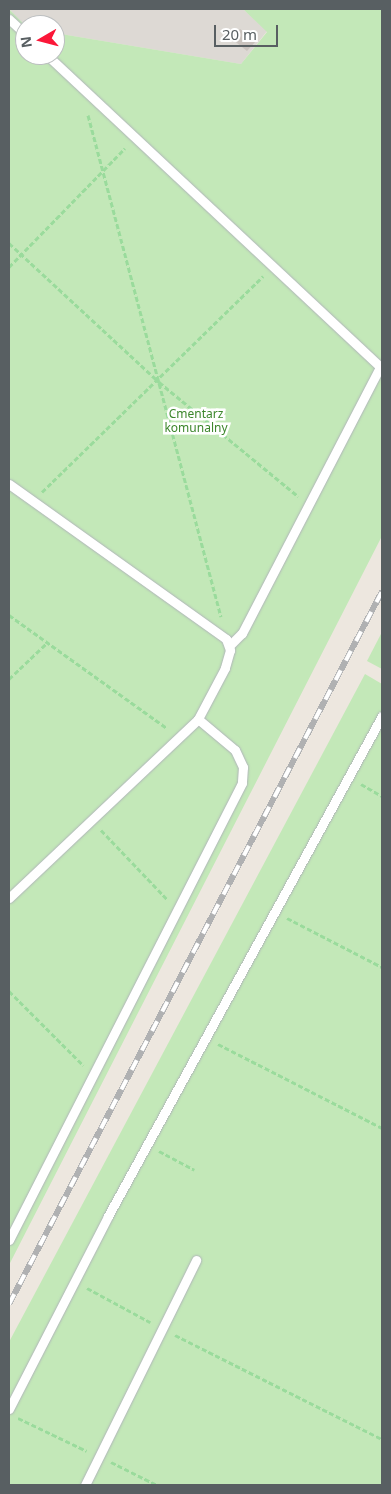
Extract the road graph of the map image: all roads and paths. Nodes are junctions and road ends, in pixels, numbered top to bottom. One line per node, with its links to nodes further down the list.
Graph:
1 (57, 65): 2 (lane)
2 (81, 88): 3 (lane); 4 (path)
3 (135, 138): 4 (path); 8 (lane)
4 (102, 170): 6 (path); 9 (path)
5 (9, 243): 6 (path)
6 (21, 254): 7 (path); 9 (path)
7 (9, 267)
8 (272, 267): 9 (path); 12 (lane)
9 (158, 382): 11 (path); 12 (path); 15 (path)
10 (9, 484): 11 (lane)
11 (33, 501): 15 (lane)
12 (309, 505): 15 (lane)
13 (9, 615): 14 (path)
14 (47, 643): 16 (path); 19 (path)
15 (229, 646): 18 (lane)
16 (9, 678)
17 (382, 716): 20 (lane)
18 (198, 719): 19 (lane); 24 (lane)
19 (180, 737): 22 (lane)
20 (349, 778): 21 (path); 25 (lane)
21 (382, 796)
22 (92, 820): 23 (lane); 24 (path)
23 (9, 898)
24 (178, 910): 29 (lane)
25 (275, 912): 26 (path); 28 (lane)
26 (382, 967)
27 (9, 991): 29 (path)
28 (206, 1038): 30 (path); 31 (lane)
29 (94, 1076): 33 (lane)
30 (382, 1128)
31 (148, 1145): 32 (path); 35 (lane)
32 (194, 1170)
33 (9, 1240)
34 (196, 1260): 36 (lane)
35 (75, 1282): 36 (path); 37 (lane)
36 (163, 1328): 39 (path); 40 (lane)
37 (9, 1409)
38 (9, 1414): 40 (path)
39 (382, 1440)
40 (99, 1456): 41 (lane); 42 (path)
41 (85, 1485)
42 (157, 1485)

